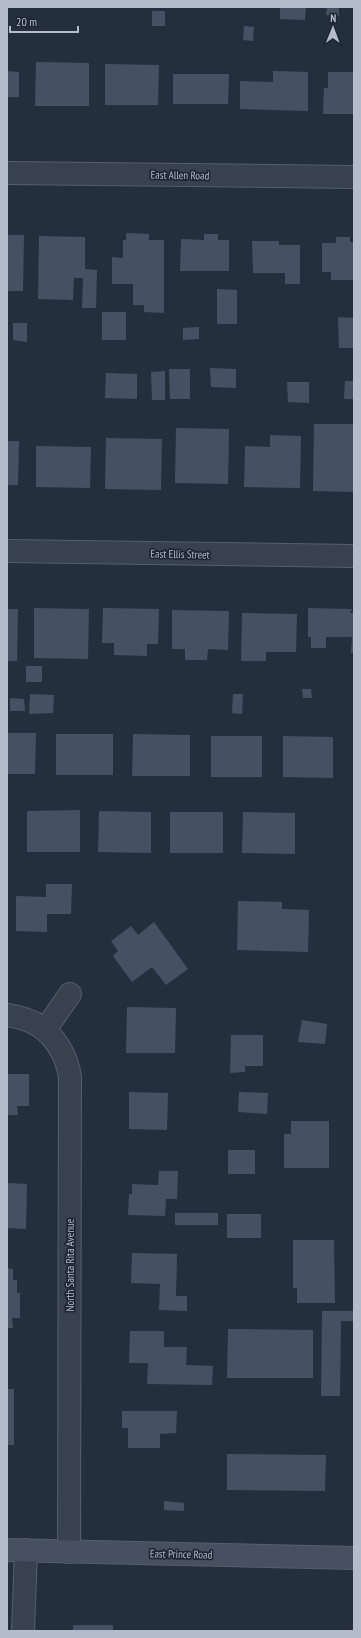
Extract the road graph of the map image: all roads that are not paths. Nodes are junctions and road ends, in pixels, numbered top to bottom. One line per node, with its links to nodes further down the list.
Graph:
1 (7, 172): 2 (street, East Allen Road)
2 (354, 177)
3 (7, 551): 4 (street, East Ellis Street)
4 (354, 556)
5 (70, 994): 7 (street)
6 (7, 1015): 7 (street, North Santa Rita Avenue)
7 (45, 1030): 9 (street, North Santa Rita Avenue)
8 (16, 1550): 9 (main road, East Prince Road); 11 (street)
9 (69, 1552): 10 (main road, East Prince Road)
10 (354, 1558)
11 (23, 1631)

